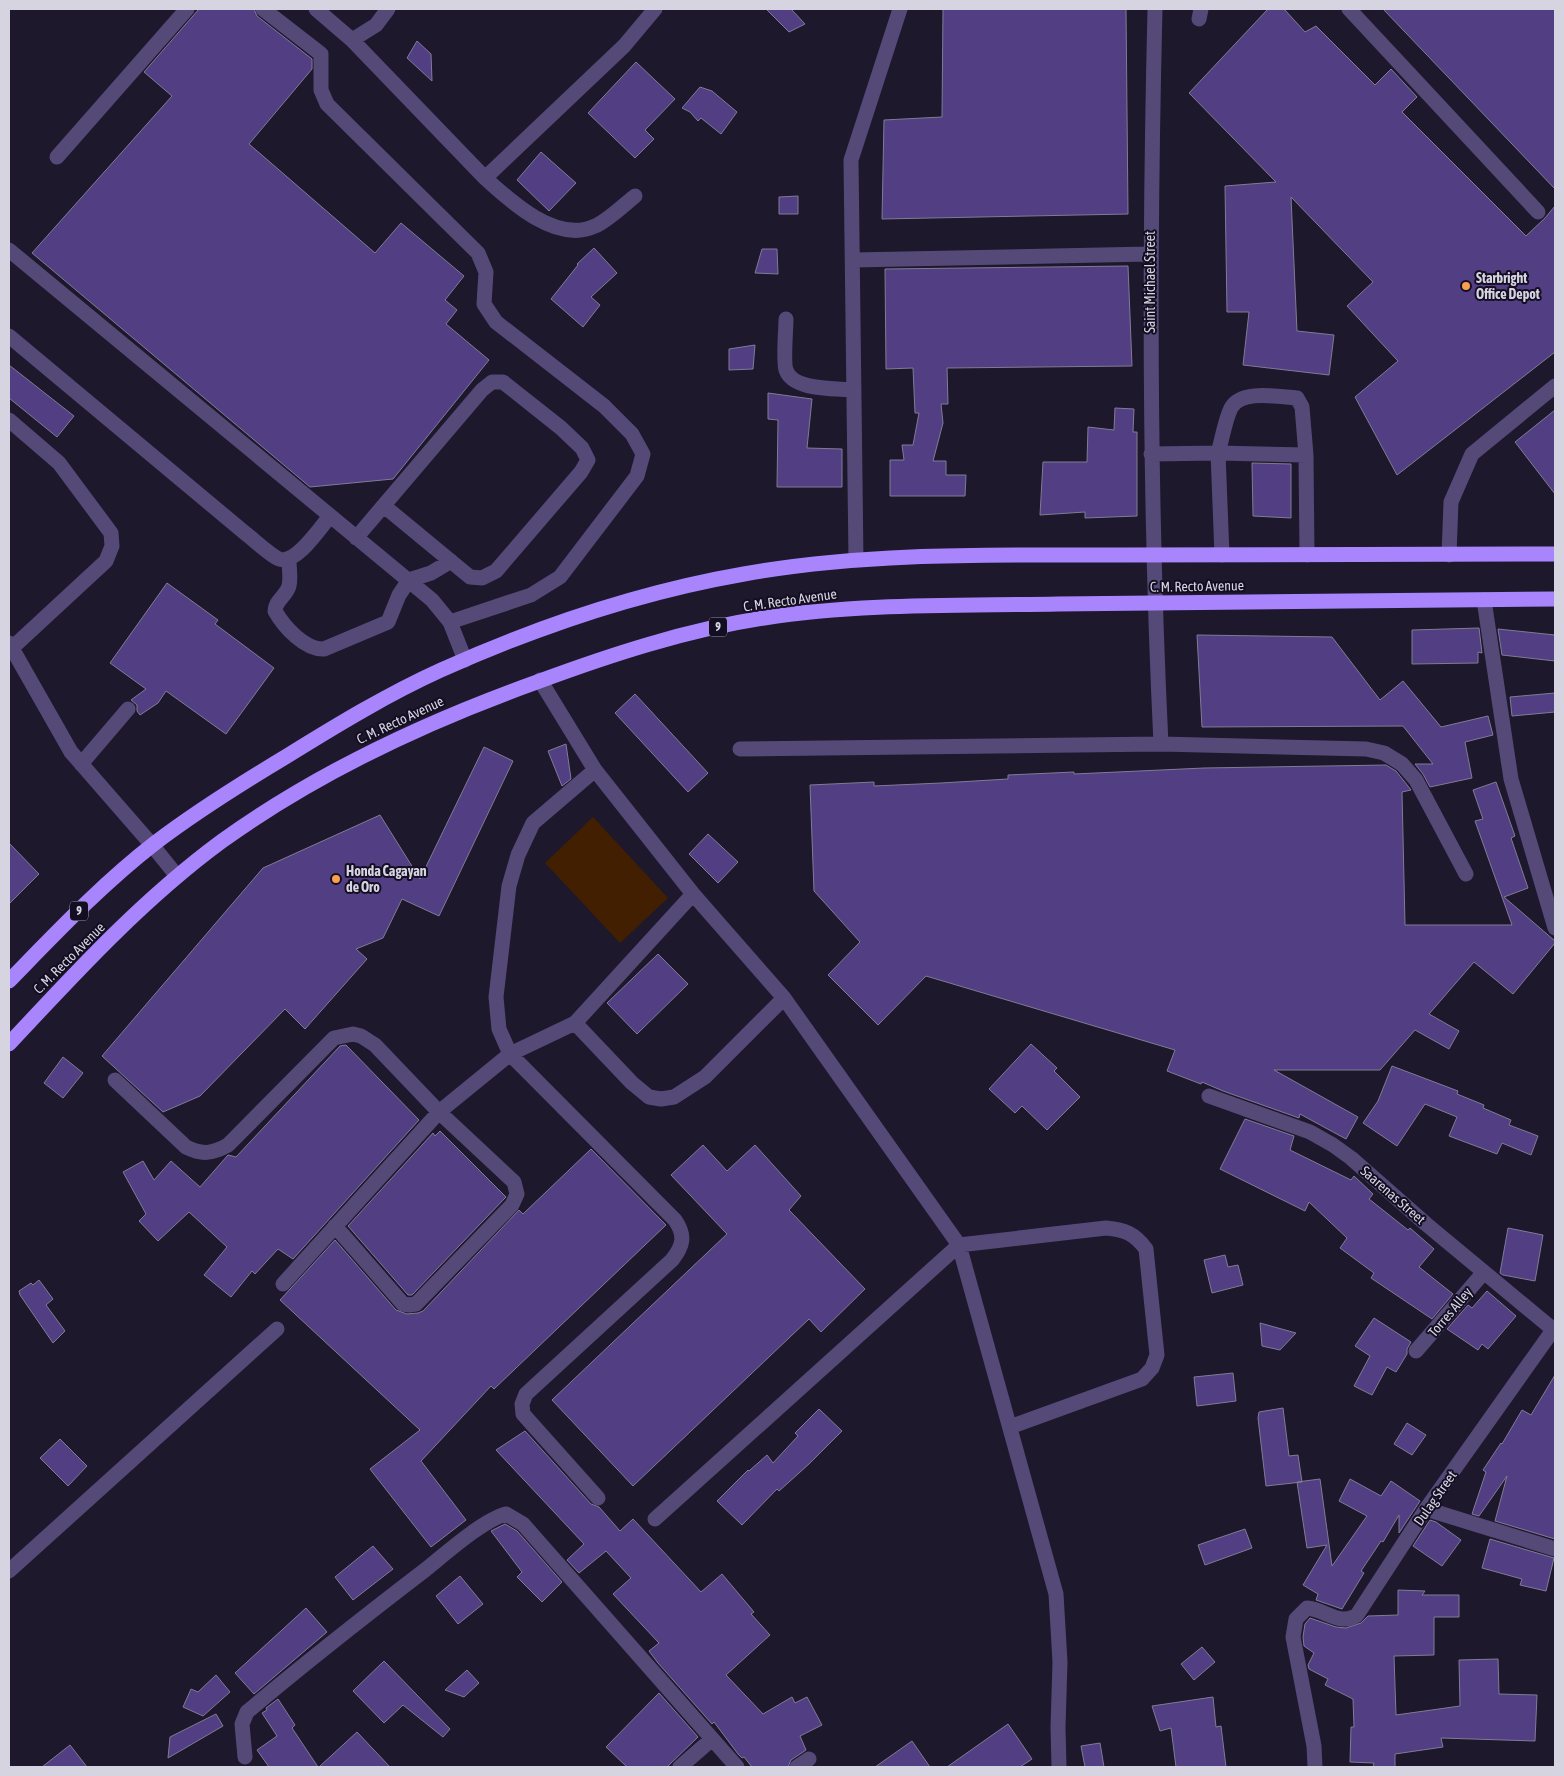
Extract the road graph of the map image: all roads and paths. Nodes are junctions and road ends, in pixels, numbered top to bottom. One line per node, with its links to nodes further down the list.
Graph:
1 (187, 9): 10 (street)
2 (263, 9): 40 (street)
3 (316, 9): 9 (street)
4 (388, 9): 9 (street)
5 (655, 9): 11 (street)
6 (900, 9): 16 (street)
7 (1155, 9): 15 (street, Saint Michael Street)
8 (1349, 9): 13 (street)
9 (352, 40): 11 (street)
10 (57, 158)
11 (485, 178): 12 (street)
12 (636, 196)
13 (1538, 212)
14 (9, 250): 26 (street)
15 (1150, 254): 16 (street); 23 (street, Saint Michael Street)
16 (852, 260): 20 (street)
17 (786, 319): 20 (street)
18 (9, 336): 33 (street)
19 (1555, 386): 31 (street)
20 (854, 390): 34 (street)
21 (9, 420): 41 (street)
22 (1218, 453): 23 (street); 24 (street); 24 (street); 32 (street)
23 (1151, 454): 29 (street, Saint Michael Street)
24 (1306, 455): 30 (street)
25 (384, 506): 27 (street); 35 (street); 35 (street)
26 (330, 516): 27 (street); 33 (street)
27 (356, 538): 36 (street)
28 (1555, 554): 31 (highway, C. M. Recto Avenue / 9)
29 (1154, 555): 32 (highway, C. M. Recto Avenue / 9); 34 (highway, C. M. Recto Avenue / 9); 39 (street, Saint Michael Street)
30 (1307, 555): 31 (highway, C. M. Recto Avenue / 9); 32 (highway, C. M. Recto Avenue / 9)
31 (1449, 555)
32 (1222, 556)
33 (289, 560): 36 (street)
34 (856, 560): 42 (highway, C. M. Recto Avenue / 9)
35 (451, 561): 36 (street)
36 (410, 580): 40 (street)
37 (1555, 599): 38 (highway, C. M. Recto Avenue / 9)
38 (1484, 600): 39 (highway, C. M. Recto Avenue / 9); 53 (street)
39 (1154, 602): 43 (highway, C. M. Recto Avenue / 9); 45 (street, Saint Michael Street)
40 (450, 622): 42 (street)
41 (10, 646): 47 (street)
42 (465, 660): 49 (highway, C. M. Recto Avenue / 9)
43 (540, 680): 48 (street); 51 (highway, C. M. Recto Avenue / 9)
44 (128, 708): 47 (street)
45 (1160, 744): 46 (street); 50 (street)
46 (740, 749)
47 (81, 764): 49 (street)
48 (595, 770): 52 (street); 58 (street)
49 (152, 845): 51 (street); 54 (highway, C. M. Recto Avenue / 9)
50 (1466, 874)
51 (177, 876): 57 (highway, C. M. Recto Avenue / 9)
52 (693, 894): 55 (street); 56 (street)
53 (1555, 928)
54 (9, 982)
55 (784, 998): 56 (street); 63 (street)
56 (575, 1022): 58 (street)
57 (9, 1044)
58 (510, 1054): 61 (street); 70 (street)
59 (114, 1080): 61 (street)
60 (1209, 1096): 64 (street, Saarenas Street)
61 (439, 1112): 62 (street); 62 (street)
62 (335, 1226): 65 (street)
63 (959, 1245): 69 (street); 69 (street); 72 (street)
64 (1484, 1272): 67 (street, Saarenas Street); 68 (street, Torres Alley)
65 (283, 1284)
66 (277, 1329): 74 (street)
67 (1554, 1331): 71 (street, Dulag Street)
68 (1416, 1352)
69 (1010, 1427): 79 (street)
70 (598, 1498)
71 (1426, 1509): 73 (street); 80 (street, Dulag Street)
72 (655, 1518)
73 (1555, 1549)
74 (9, 1571)
75 (712, 1739): 76 (street); 77 (street); 78 (street)
76 (245, 1757)
77 (680, 1767)
78 (737, 1767)
79 (1059, 1767)
80 (1315, 1767)

